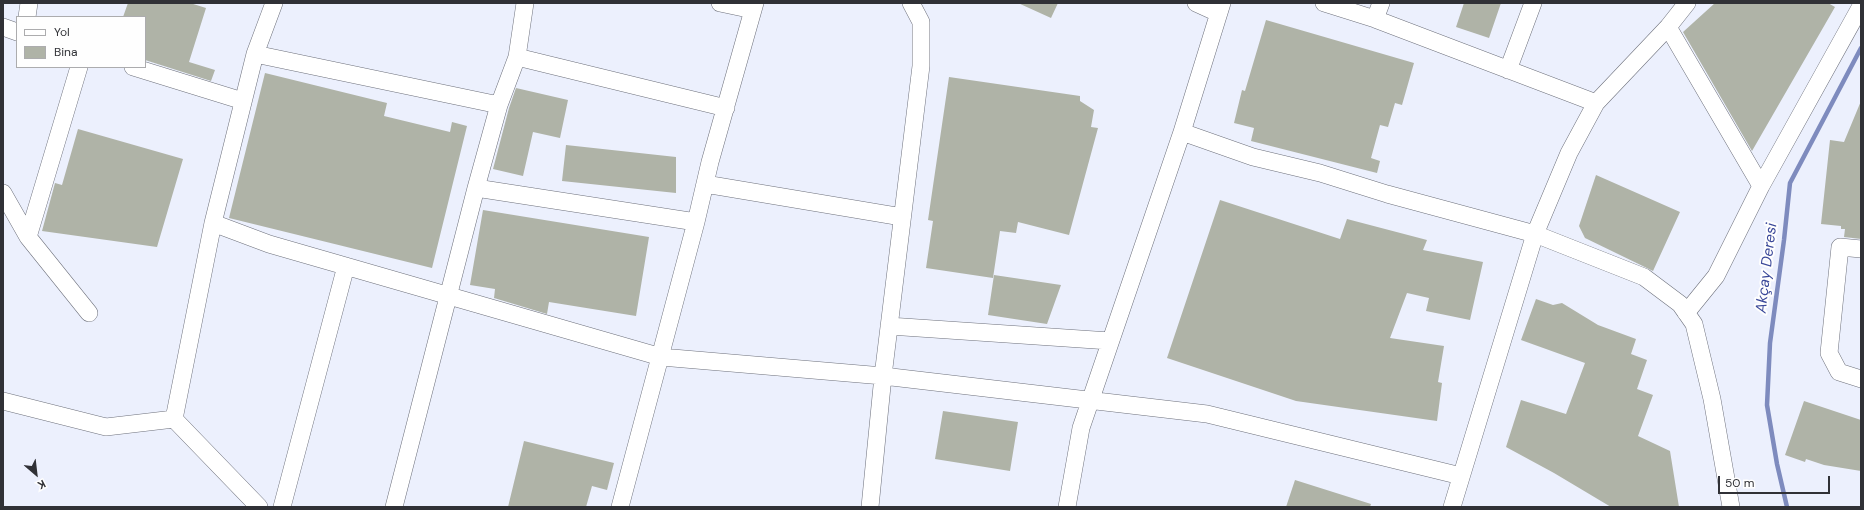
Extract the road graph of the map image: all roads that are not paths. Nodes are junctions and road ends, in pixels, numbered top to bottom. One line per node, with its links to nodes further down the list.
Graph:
1 (28, 3): 14 (street)
2 (274, 3): 19 (street)
3 (525, 3): 20 (street)
4 (720, 3): 12 (street)
5 (911, 3): 33 (street)
6 (1196, 3): 13 (street)
7 (1324, 3): 15 (street)
8 (1381, 3): 15 (street)
9 (1533, 3): 23 (street)
10 (1687, 3): 17 (street)
11 (1861, 6): 30 (street)
12 (754, 7): 27 (street)
13 (1220, 8): 28 (street)
14 (27, 16)
15 (1375, 20): 23 (street)
16 (3, 27): 18 (street)
17 (1668, 27): 25 (street); 30 (street)
18 (16, 32)
19 (255, 54): 24 (street); 26 (street)
20 (517, 57): 26 (street); 27 (street)
21 (79, 68): 37 (street)
22 (136, 68): 24 (street)
23 (1508, 70): 25 (street)
24 (243, 100): 35 (street)
25 (1596, 103): 36 (street)
26 (499, 106): 31 (street)
27 (726, 108): 29 (street)
28 (1182, 132): 36 (street); 44 (street)
29 (705, 184): 33 (street); 34 (street)
30 (1761, 186): 42 (street)
31 (476, 188): 34 (street); 40 (street)
32 (3, 193): 37 (street)
33 (902, 217): 43 (street)
34 (696, 222): 45 (street)
35 (213, 223): 39 (street); 50 (street)
36 (1535, 234): 42 (street); 51 (street)
37 (28, 237): 41 (street)
38 (1861, 249): 47 (street)
39 (346, 266): 40 (street); 53 (street)
40 (447, 295): 45 (street); 54 (street)
41 (89, 313)
42 (1686, 313): 59 (street)
43 (889, 326): 44 (street); 46 (street)
44 (1110, 341): 48 (street)
45 (661, 357): 46 (street); 55 (street)
46 (882, 376): 48 (street); 56 (street)
47 (1861, 379)
48 (1090, 399): 51 (street); 57 (street)
49 (3, 401): 50 (street)
50 (174, 419): 52 (street)
51 (1461, 476): 58 (street)
52 (259, 507)
53 (282, 507)
54 (394, 507)
55 (620, 507)
56 (870, 507)
57 (1067, 507)
58 (1452, 507)
59 (1731, 507)

